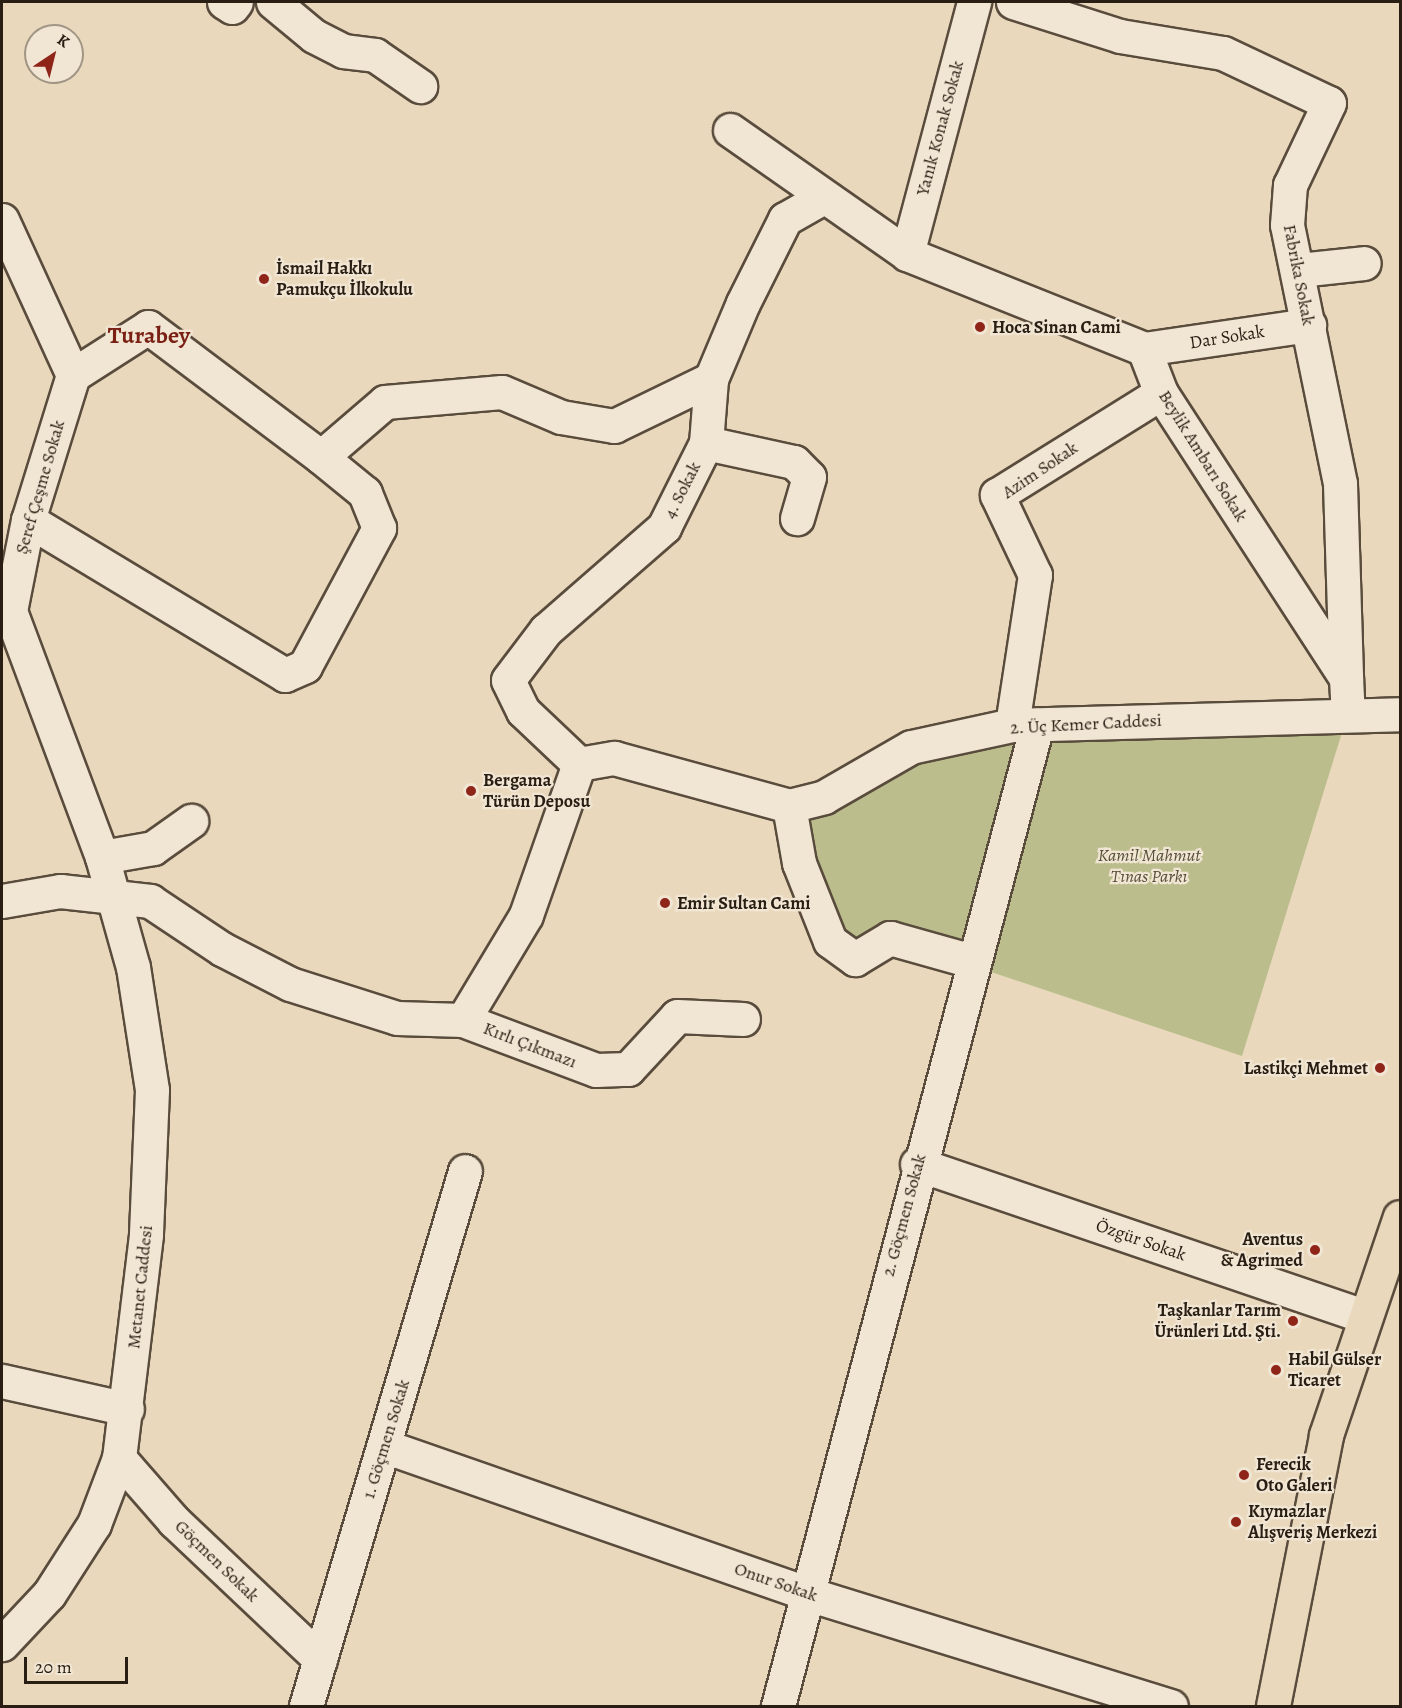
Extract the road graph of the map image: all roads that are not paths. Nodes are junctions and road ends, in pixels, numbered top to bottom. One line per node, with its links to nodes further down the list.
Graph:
1 (224, 2): 2 (street)
2 (236, 2)
3 (273, 2): 6 (street)
4 (974, 2): 10 (street, Yanık Konak Sokak)
5 (1013, 2): 12 (street, Fabrika Sokak)
6 (420, 86)
7 (730, 130): 8 (street)
8 (822, 198): 10 (street); 16 (street, 4. Sokak)
9 (2, 220): 15 (street)
10 (907, 254): 14 (street)
11 (1364, 263): 12 (street)
12 (1299, 270): 13 (street, Fabrika Sokak)
13 (1309, 325): 14 (street, Dar Sokak); 22 (street, Fabrika Sokak)
14 (1144, 349): 17 (street, Beylik Ambarı Sokak)
15 (73, 375): 19 (street); 21 (street, Şeref Çeşme Sokak)
16 (711, 379): 18 (street, 4. Sokak); 19 (street)
17 (1161, 393): 22 (street, Beylik Ambarı Sokak); 25 (street, Azim Sokak)
18 (706, 443): 20 (street); 26 (street, 4. Sokak)
19 (321, 457): 21 (street)
20 (797, 518)
21 (28, 520): 29 (street, Şeref Çeşme Sokak)
22 (1346, 678): 23 (street, Beylik Ambarı Sokak)
23 (1348, 713): 24 (street, 2. Üç Kemer Caddesi); 25 (street, 2. Üç Kemer Caddesi)
24 (1401, 714)
25 (1024, 725): 27 (street, 2. Üç Kemer Caddesi); 32 (street, 2. Göçmen Sokak)
26 (579, 764): 27 (street, 2. Üç Kemer Caddesi); 34 (street)
27 (789, 806): 32 (street)
28 (191, 821): 29 (street)
29 (102, 857): 30 (street, Şeref Çeşme Sokak)
30 (113, 897): 31 (street, Kırlı Çıkmazı); 34 (street, Kırlı Çıkmazı); 40 (street, Metanet Caddesi)
31 (2, 901)
32 (972, 961): 35 (street, 2. Göçmen Sokak)
33 (744, 1019): 34 (street, Kırlı Çıkmazı)
34 (463, 1020)
35 (917, 1164): 38 (street, Özgür Sokak); 43 (street, 2. Göçmen Sokak)
36 (465, 1171): 41 (street, 1. Göçmen Sokak)
37 (1401, 1217): 38 (main road)
38 (1364, 1316): 49 (main road)
39 (2, 1382): 40 (street)
40 (127, 1409): 42 (street, Metanet Caddesi)
41 (384, 1446): 43 (street, Onur Sokak); 45 (street, 1. Göçmen Sokak)
42 (119, 1458): 44 (street, Metanet Caddesi); 45 (street, Göçmen Sokak)
43 (805, 1593): 47 (street, 2. Göçmen Sokak); 48 (street, Onur Sokak)
44 (2, 1644)
45 (320, 1659): 46 (street, 1. Göçmen Sokak)
46 (306, 1707)
47 (778, 1707)
48 (1171, 1707)
49 (1273, 1707)

